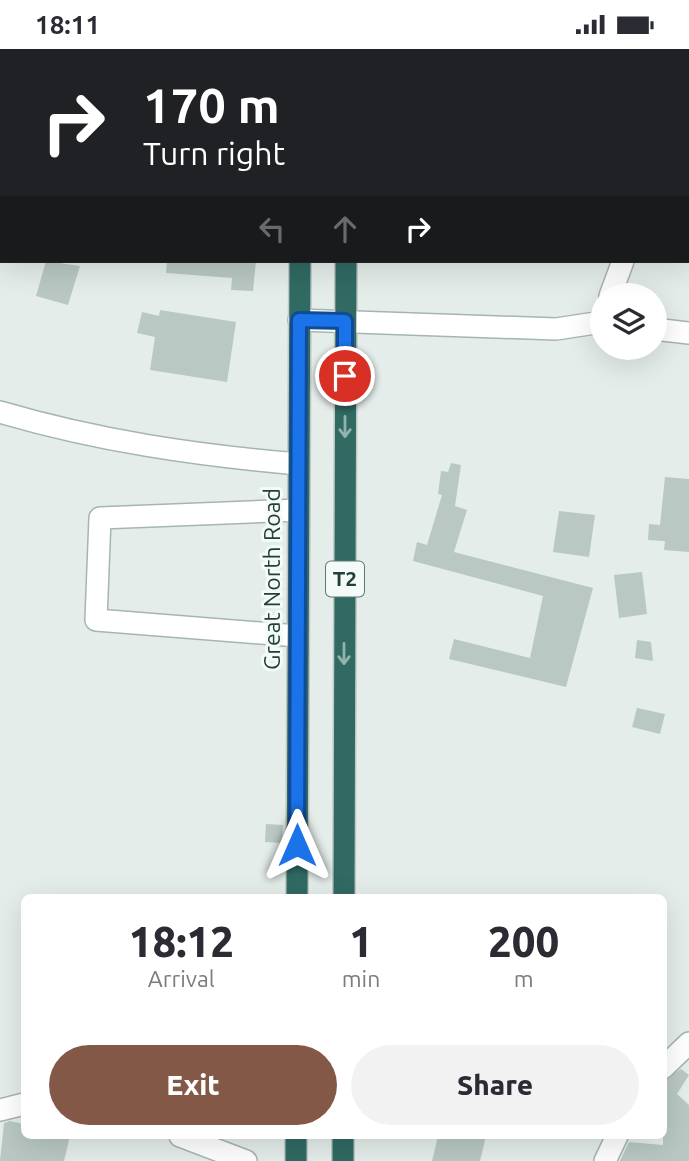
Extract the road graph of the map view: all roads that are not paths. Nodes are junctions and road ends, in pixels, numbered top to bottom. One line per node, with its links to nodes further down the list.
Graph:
1 (300, 263): 5 (highway, Great North Road / T2)
2 (346, 263): 6 (highway, T2)
3 (622, 263): 4 (street)
4 (615, 283)
5 (299, 320): 6 (street); 11 (highway, Great North Road / T2)
6 (345, 321): 7 (street); 15 (highway, T2, one-way to 15)
7 (590, 323)
8 (667, 330): 9 (street)
9 (689, 333)
10 (0, 412): 11 (street)
11 (298, 464): 12 (highway, Great North Road / T2)
12 (298, 510): 13 (highway, Great North Road / T2); 13 (street)
13 (298, 636): 14 (highway, Great North Road / T2)
14 (297, 894)
15 (344, 894)
16 (689, 1043): 17 (street)
17 (667, 1064)
18 (21, 1105): 19 (street)
19 (0, 1110)
20 (188, 1139): 24 (street)
21 (296, 1139): 25 (highway)
22 (343, 1139): 26 (highway)
23 (616, 1139): 27 (street)
24 (246, 1161)
25 (296, 1161)
26 (343, 1161)
27 (605, 1161)

